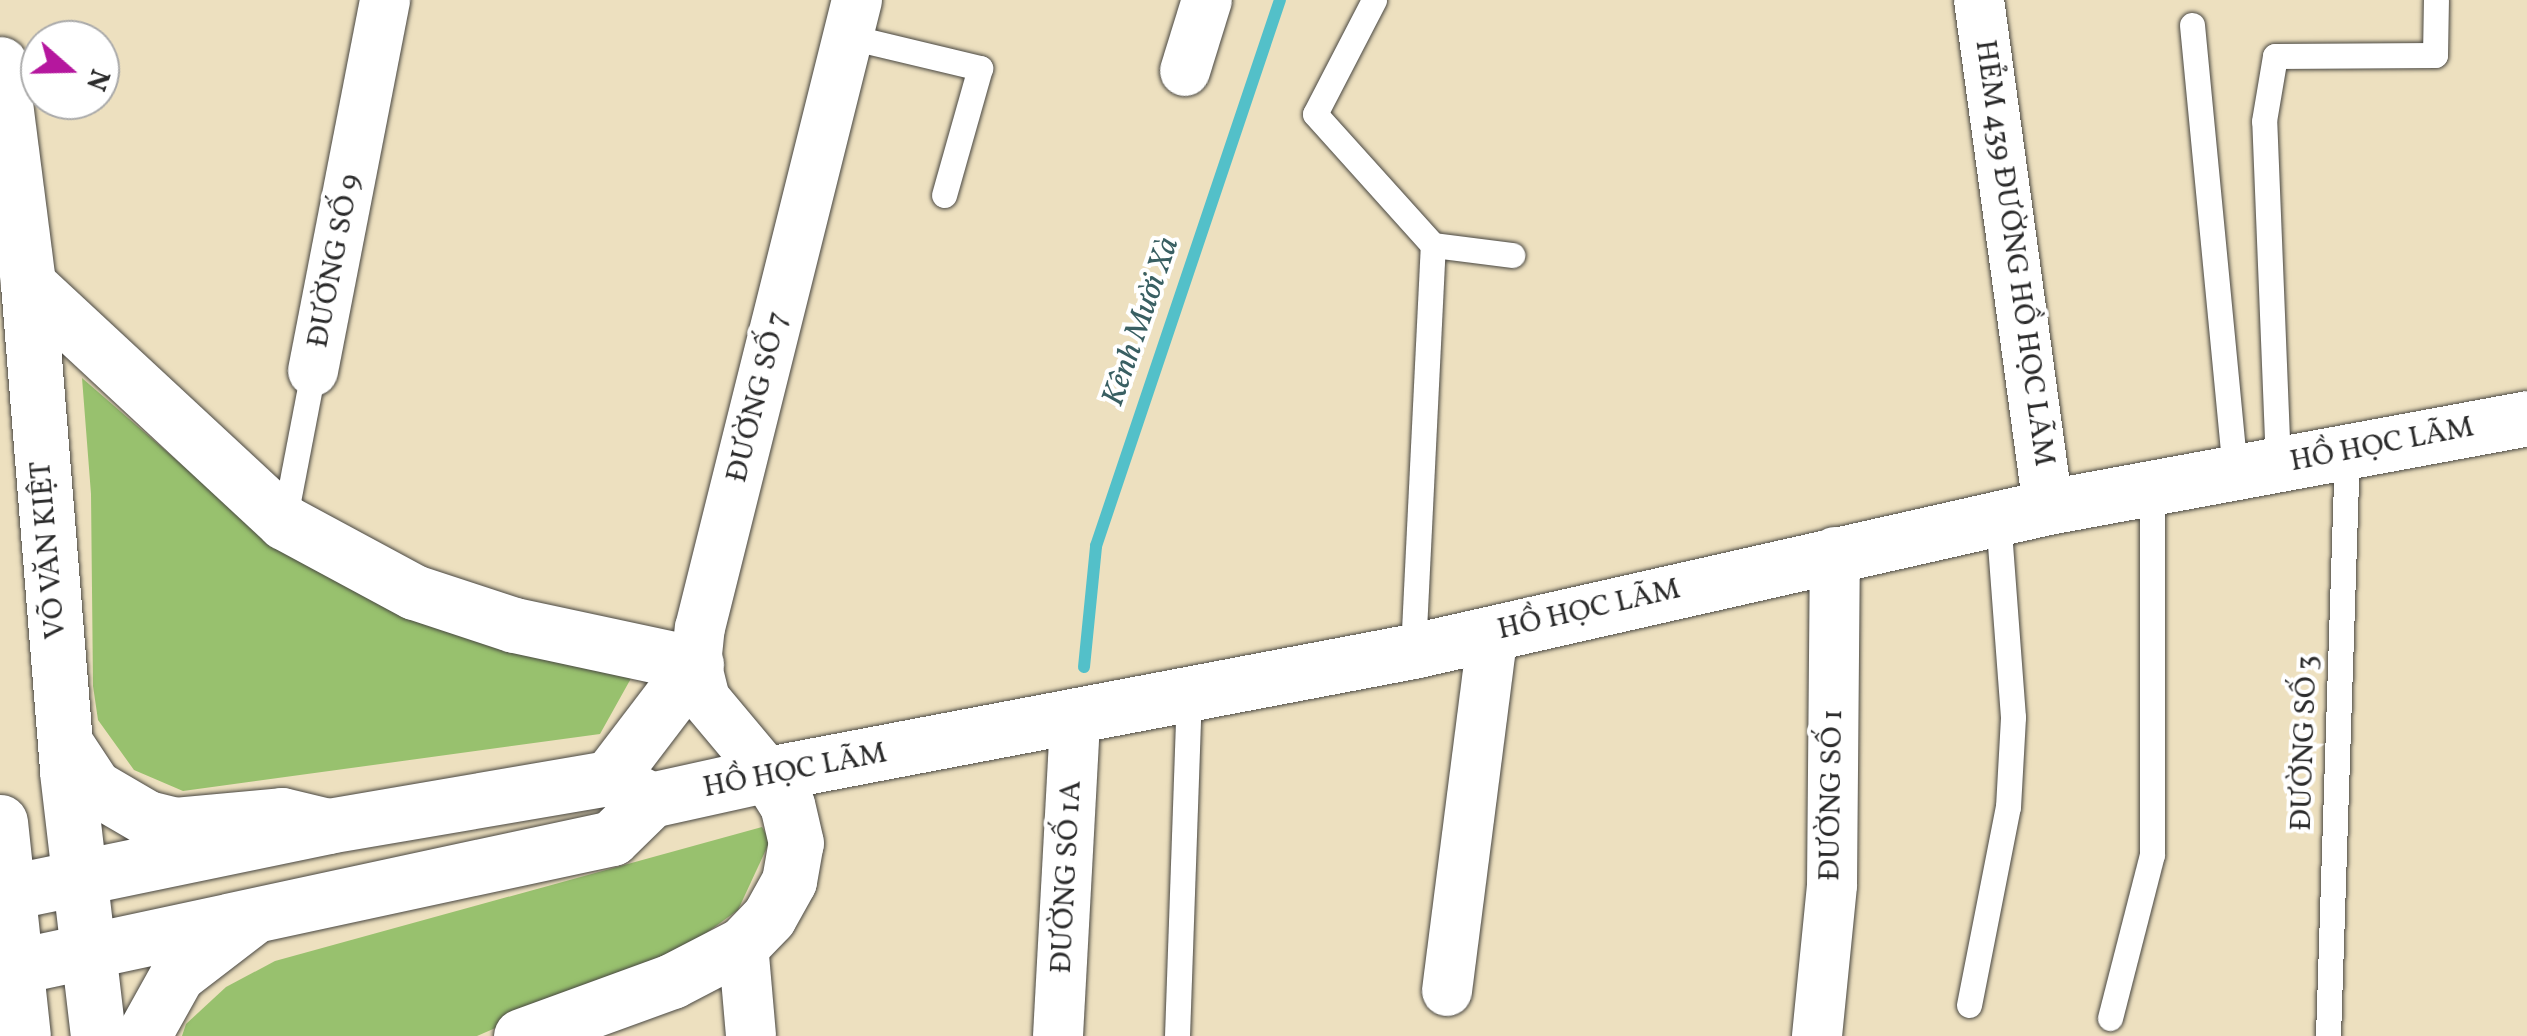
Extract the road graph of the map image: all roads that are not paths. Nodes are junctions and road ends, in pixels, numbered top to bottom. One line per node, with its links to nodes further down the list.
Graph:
1 (385, 0): 14 (street, ĐƯỜNG SỐ 9)
2 (1207, 0): 9 (street)
3 (1374, 0): 11 (lane)
4 (1980, 0): 19 (street, HẺM 439 ĐƯỜNG HỒ HỌC LÃM)
5 (2436, 0): 17 (lane)
6 (853, 19): 10 (lane); 24 (street, ĐƯỜNG SỐ 7)
7 (2192, 25): 17 (lane)
8 (0, 64): 13 (main road, VÕ VĂN KIỆT)
9 (1186, 70)
10 (944, 195)
11 (1433, 245): 12 (lane); 23 (lane)
12 (1512, 255)
13 (28, 284): 20 (main road); 27 (main road, VÕ VĂN KIỆT)
14 (314, 371): 20 (lane, ĐƯỜNG SỐ 9)
15 (2527, 418): 16 (main road, HỒ HỌC LÃM)
16 (2347, 452): 17 (main road, HỒ HỌC LÃM); 49 (lane, ĐƯỜNG SỐ 3)
17 (2256, 468): 18 (main road, HỒ HỌC LÃM)
18 (2152, 489): 19 (main road, HỒ HỌC LÃM); 40 (lane)
19 (2023, 512): 21 (main road, HỒ HỌC LÃM); 39 (lane)
20 (284, 522): 24 (main road)
21 (1834, 552): 22 (main road, HỒ HỌC LÃM); 48 (street, ĐƯỜNG SỐ 1)
22 (1493, 632): 23 (main road, HỒ HỌC LÃM); 38 (street)
23 (1414, 651): 25 (main road, HỒ HỌC LÃM)
24 (696, 664): 28 (street); 29 (main road)
25 (1189, 696): 26 (main road, HỒ HỌC LÃM); 47 (lane)
26 (1075, 717): 28 (main road, HỒ HỌC LÃM); 46 (street, ĐƯỜNG SỐ 1A)
27 (65, 743): 31 (main road); 32 (main road, VÕ VĂN KIỆT)
28 (768, 774): 29 (main road, HỒ HỌC LÃM); 35 (main road)
29 (630, 789): 31 (main road, HỒ HỌC LÃM); 34 (main road)
30 (0, 822): 33 (main road)
31 (328, 826): 32 (main road, HỒ HỌC LÃM)
32 (79, 878): 33 (main road, HỒ HỌC LÃM); 36 (main road, VÕ VĂN KIỆT)
33 (4, 893): 37 (main road)
34 (264, 909): 36 (main road); 43 (main road)
35 (743, 944): 44 (main road); 45 (street)
36 (86, 948): 37 (main road); 42 (main road, VÕ VĂN KIỆT)
37 (8, 968): 41 (main road)
38 (1446, 991)
39 (1970, 1005)
40 (2110, 1018)
41 (24, 1036)
42 (98, 1036)
43 (144, 1036)
44 (521, 1036)
45 (750, 1036)
46 (1058, 1036)
47 (1177, 1036)
48 (1817, 1036)
49 (2328, 1036)

